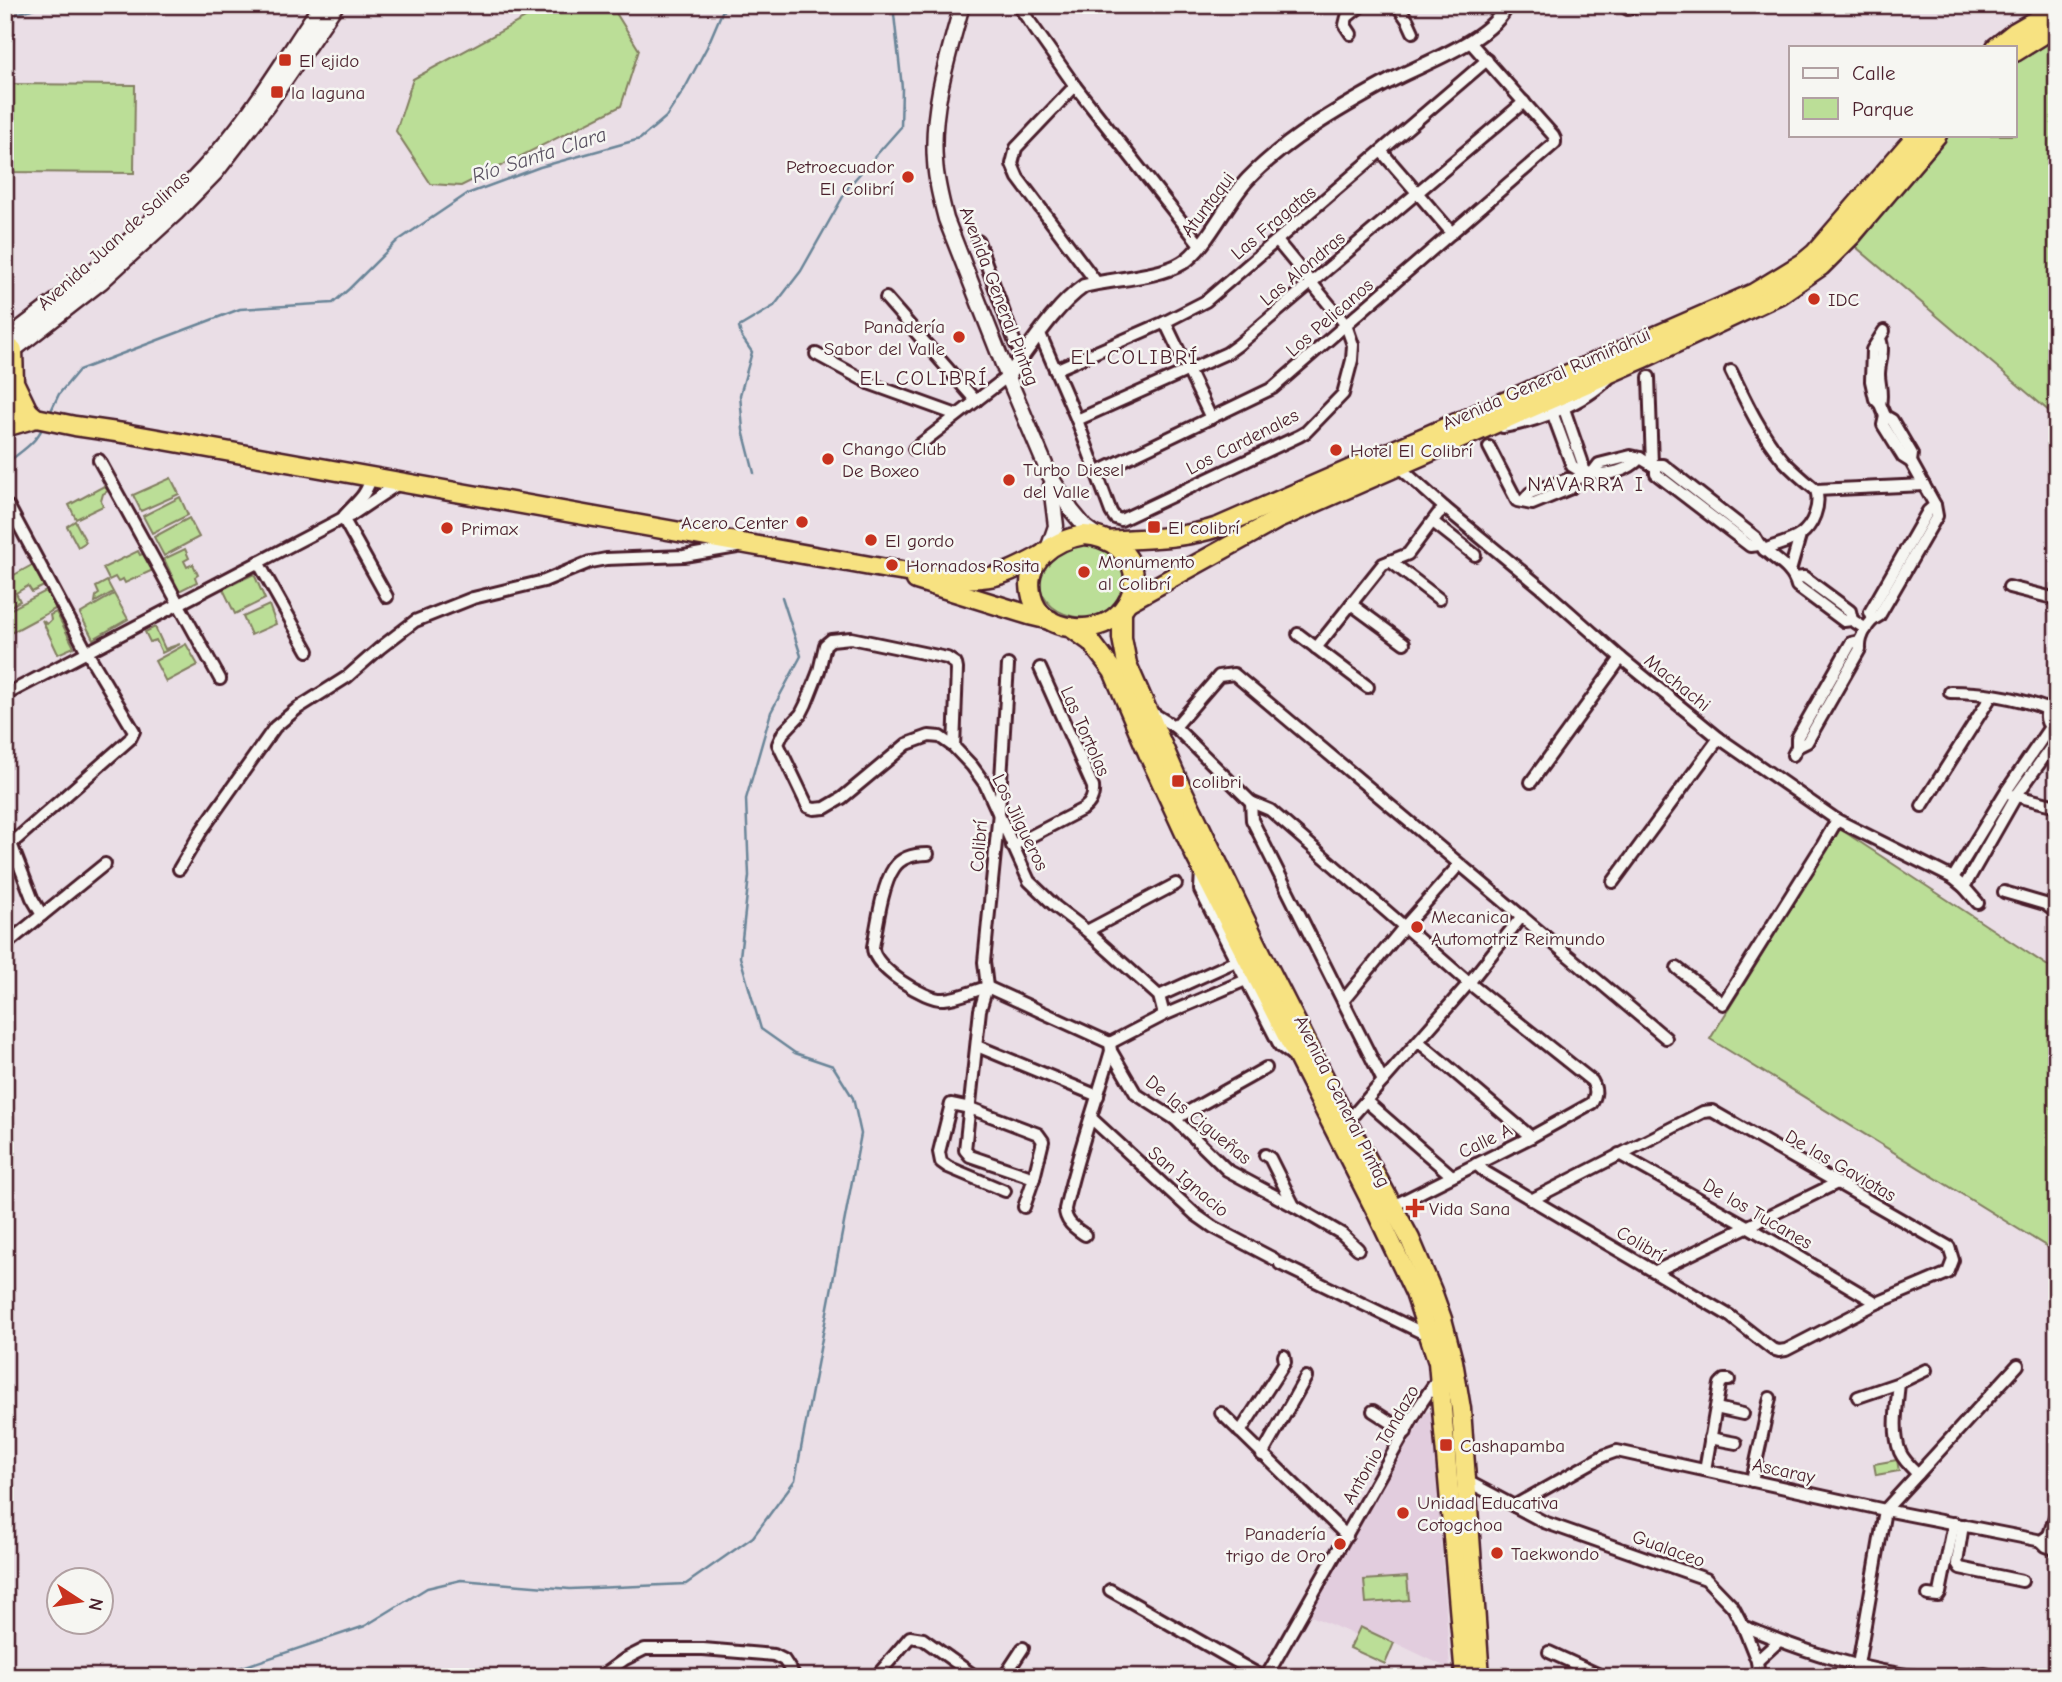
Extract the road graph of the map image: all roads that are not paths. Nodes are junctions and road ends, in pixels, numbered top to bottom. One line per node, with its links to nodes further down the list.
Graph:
1 (321, 5): 33 (main road, Avenida Juan de Salinas)
2 (335, 5): 33 (main road, Avenida Juan de Salinas)
3 (962, 5): 40 (main road, Avenida General Pintag)
4 (1017, 5): 16 (street)
5 (1362, 5): 11 (street)
6 (1397, 5): 10 (street)
7 (1507, 5): 12 (street, Atuntaqui)
8 (2057, 8): 13 (highway)
9 (2057, 26): 14 (highway)
10 (1413, 32)
11 (1351, 34)
12 (1470, 42): 15 (street); 25 (street, Atuntaqui)
13 (1997, 46)
14 (2016, 51)
15 (1487, 60): 17 (street); 20 (street, Las Fragatas)
16 (1074, 86): 25 (street); 26 (street)
17 (1524, 102): 21 (street, Las Alondras); 22 (street, Los Pelicanos)
18 (1916, 136): 69 (highway, Avenida General Rumiñahui)
19 (1936, 136): 39 (highway, Avenida General Rumiñahui)
20 (1382, 152): 21 (street); 24 (street, Las Fragatas)
21 (1417, 192): 22 (street); 27 (street, Las Alondras)
22 (1452, 233): 30 (street, Los Pelicanos)
23 (978, 241): 35 (street)
24 (1278, 241): 27 (street); 29 (street, Las Fragatas)
25 (1201, 246): 26 (street, Atuntaqui)
26 (1097, 283): 31 (street, Atuntaqui)
27 (1312, 283): 30 (street); 37 (street, Las Alondras)
28 (886, 298): 43 (street)
29 (1165, 322): 36 (street, Las Fragatas); 37 (street)
30 (1346, 324): 48 (street, Los Pelicanos); 57 (street, Los Cardenales)
31 (1040, 334): 35 (street, Atuntaqui); 36 (street)
32 (1882, 335): 62 (street)
33 (8, 349): 47 (highway)
34 (816, 354): 46 (street)
35 (1023, 356): 40 (street, Atuntaqui)
36 (1055, 370): 49 (street)
37 (1187, 371): 48 (street); 49 (street, Las Alondras)
38 (1731, 371): 63 (street)
39 (1613, 372): 44 (street); 51 (highway, Avenida General Rumiñahui)
40 (1008, 376): 43 (street, Atuntaqui); 59 (main road, Avenida General Pintag)
41 (1648, 377): 56 (street)
42 (5, 400): 47 (highway)
43 (976, 401): 46 (street, Atuntaqui)
44 (1564, 409): 45 (street); 58 (street)
45 (1552, 412): 51 (street); 58 (street)
46 (957, 415): 53 (street, Atuntaqui)
47 (35, 416): 50 (highway); 60 (highway)
48 (1211, 418): 57 (street, Los Pelicanos)
49 (1077, 420): 57 (street)
50 (5, 426)
51 (1486, 428): 55 (highway, Avenida General Rumiñahui)
52 (1489, 447): 58 (street)
53 (914, 449)
54 (99, 460): 82 (street)
55 (1398, 466): 65 (street, Machachi); 84 (highway, Avenida General Rumiñahui)
56 (1654, 466): 58 (street); 71 (street)
57 (1096, 473)
58 (1589, 473)
59 (1049, 474): 69 (main road, Avenida General Pintag); 72 (main road, Avenida General Pintag)
60 (371, 477): 61 (highway); 66 (street)
61 (401, 482): 66 (street); 70 (highway)
62 (1924, 485): 63 (street); 87 (street)
63 (1816, 490): 68 (street)
64 (9, 507): 92 (street)
65 (1445, 508): 67 (street); 93 (street, Machachi)
66 (342, 518): 75 (street); 79 (street)
67 (1433, 522): 73 (street); 74 (street)
68 (1800, 536): 71 (street); 77 (street)
69 (1103, 538): 72 (highway); 84 (highway)
70 (747, 545): 76 (highway); 126 (street)
71 (1761, 547): 77 (street)
72 (1045, 552): 76 (highway); 85 (highway)
73 (1475, 555)
74 (1390, 561): 80 (street); 83 (street)
75 (258, 562): 82 (street); 91 (street)
76 (887, 569): 85 (highway)
77 (1793, 574): 87 (street)
78 (2009, 587): 81 (street)
79 (387, 597)
80 (1439, 599)
81 (2057, 599)
82 (180, 604): 92 (street); 96 (street)
83 (1351, 604): 89 (street); 90 (street)
84 (1125, 607): 86 (highway); 101 (highway, Avenida General Pintag)
85 (1050, 620): 86 (highway)
86 (1070, 627): 125 (highway, Avenida General Pintag)
87 (1866, 629): 108 (street)
88 (1298, 634): 90 (street)
89 (1404, 643)
90 (1316, 648): 97 (street)
91 (308, 651)
92 (87, 652): 99 (street); 117 (street)
93 (1621, 658): 105 (street, Machachi); 109 (street)
94 (1008, 665): 114 (street, Colibrí)
95 (1040, 668): 118 (street, Las Tortolas)
96 (220, 680)
97 (1368, 687)
98 (1950, 692): 100 (street)
99 (5, 695)
100 (1992, 695): 102 (street); 112 (street)
101 (1145, 704): 103 (street); 159 (highway, Avenida General Pintag)
102 (2052, 706): 104 (street)
103 (1175, 727): 111 (street); 124 (street)
104 (2053, 728): 110 (street)
105 (1718, 738): 115 (street, Machachi); 128 (street)
106 (2057, 739): 110 (street)
107 (954, 747): 107 (street); 114 (street, Los Jilgueros)
108 (1795, 751)
109 (1531, 782)
110 (2011, 795): 113 (street); 120 (street); 121 (street)
111 (1251, 802): 136 (street); 145 (street)
112 (1923, 806)
113 (2057, 806)
114 (999, 812): 118 (street, Los Jilgueros); 143 (street, Colibrí)
115 (1837, 820): 127 (street, Machachi); 140 (street)
116 (5, 828): 117 (street)
117 (8, 845): 122 (street); 135 (street)
118 (1012, 846): 137 (street, Los Jilgueros)
119 (928, 854): 143 (street)
120 (1966, 856): 121 (street); 127 (street)
121 (1979, 863): 130 (street)
122 (9, 864): 135 (street)
123 (105, 864): 135 (street)
124 (1459, 865): 134 (street); 136 (street)
125 (1201, 866): 139 (street); 151 (highway, Avenida General Pintag)
126 (179, 869)
127 (1953, 878): 130 (street, Machachi)
128 (1613, 882)
129 (1175, 884): 137 (street)
130 (1964, 887): 132 (street, Machachi)
131 (2004, 892): 133 (street)
132 (1978, 903)
133 (2057, 913)
134 (1522, 916): 142 (street); 147 (street)
135 (39, 917): 138 (street)
136 (1404, 927): 142 (street); 145 (street)
137 (1087, 931): 144 (street, Los Jilgueros)
138 (5, 945)
139 (1236, 961): 141 (street); 144 (street)
140 (1677, 968)
141 (1246, 981): 146 (street); 151 (street)
142 (1469, 983): 148 (street); 160 (street, Calle A)
143 (987, 987): 149 (street, Colibrí); 150 (street)
144 (1159, 996): 146 (street)
145 (1343, 1001): 153 (street)
146 (1164, 1015): 150 (street)
147 (1666, 1038)
148 (1419, 1042): 153 (street); 160 (street)
149 (977, 1046): 154 (street); 156 (street, Colibrí)
150 (1110, 1047): 154 (street); 158 (street, De las Cigueñas)
151 (1299, 1060): 177 (highway, Avenida General Pintag)
152 (1266, 1068): 158 (street)
153 (1383, 1082): 155 (street)
154 (1098, 1097): 157 (street)
155 (1366, 1101): 159 (street); 164 (street)
156 (970, 1108): 165 (street, Colibrí); 165 (street); 167 (street)
157 (1091, 1118): 173 (street); 177 (street, San Ignacio)
158 (1175, 1119): 169 (street, De las Cigueñas)
159 (1347, 1122): 170 (highway, Avenida General Pintag)
160 (1531, 1137): 163 (street, Calle A)
161 (1619, 1154): 166 (street, De las Gaviotas); 168 (street); 172 (street, De los Tucanes)
162 (1265, 1155): 169 (street)
163 (1476, 1164): 164 (street, Calle A); 168 (street, Colibrí)
164 (1452, 1176): 170 (street, Calle A)
165 (1034, 1178): 171 (street)
166 (1837, 1183): 172 (street); 176 (street, De las Gaviotas)
167 (1005, 1191)
168 (1531, 1200): 175 (street, Colibrí)
169 (1294, 1206): 174 (street, De las Cigueñas)
170 (1393, 1206): 198 (highway, Avenida General Pintag)
171 (1024, 1208)
172 (1747, 1226): 175 (street); 176 (street, De los Tucanes)
173 (1085, 1235)
174 (1358, 1249)
175 (1656, 1271): 176 (street, Colibrí)
176 (1877, 1303)
177 (1431, 1337): 181 (highway, Avenida General Pintag)
178 (1284, 1356): 192 (street)
179 (2018, 1365): 197 (street)
180 (1926, 1370): 184 (street)
181 (1440, 1375): 191 (street, Antonio Tandazo); 221 (highway, Avenida General Pintag)
182 (1306, 1377): 195 (street)
183 (1730, 1380): 187 (street)
184 (1899, 1383): 185 (street); 197 (street)
185 (1858, 1397)
186 (1770, 1398): 199 (street)
187 (1716, 1408): 190 (street); 193 (street)
188 (1373, 1411): 191 (street)
189 (1221, 1413): 192 (street)
190 (1743, 1414)
191 (1406, 1432): 204 (street, Antonio Tandazo)
192 (1240, 1433): 195 (street)
193 (1710, 1438): 194 (street); 196 (street)
194 (1736, 1443)
195 (1262, 1455): 204 (street)
196 (1704, 1470): 199 (street, Ascaray); 200 (street, Ascaray)
197 (1918, 1474): 201 (street)
198 (1467, 1480): 200 (street, Gualaceo); 222 (highway, Avenida General Pintag)
199 (1752, 1480): 201 (street, Ascaray)
200 (1514, 1506): 209 (street, Gualaceo)
201 (1885, 1510): 203 (street, Ascaray); 214 (street)
202 (2057, 1510): 205 (street)
203 (1958, 1524): 205 (street, Ascaray); 206 (street); 208 (street)
204 (1347, 1536): 220 (street, Antonio Tandazo)
205 (2052, 1541)
206 (2022, 1581)
207 (1110, 1590): 220 (street)
208 (1928, 1595)
209 (1743, 1626): 210 (street); 213 (street, Gualaceo)
210 (1779, 1641): 213 (street); 214 (street)
211 (1023, 1648): 219 (street)
212 (1549, 1652): 223 (street)
213 (1756, 1661): 224 (street, Gualaceo)
214 (1858, 1665): 225 (street)
215 (600, 1677): 216 (street)
216 (795, 1677)
217 (876, 1677): 218 (street)
218 (976, 1677)
219 (1004, 1677)
220 (1265, 1677)
221 (1465, 1677)
222 (1480, 1677)
223 (1604, 1677)
224 (1759, 1677)
225 (1926, 1677)
226 (1937, 1677): 227 (street)
227 (2000, 1677)

